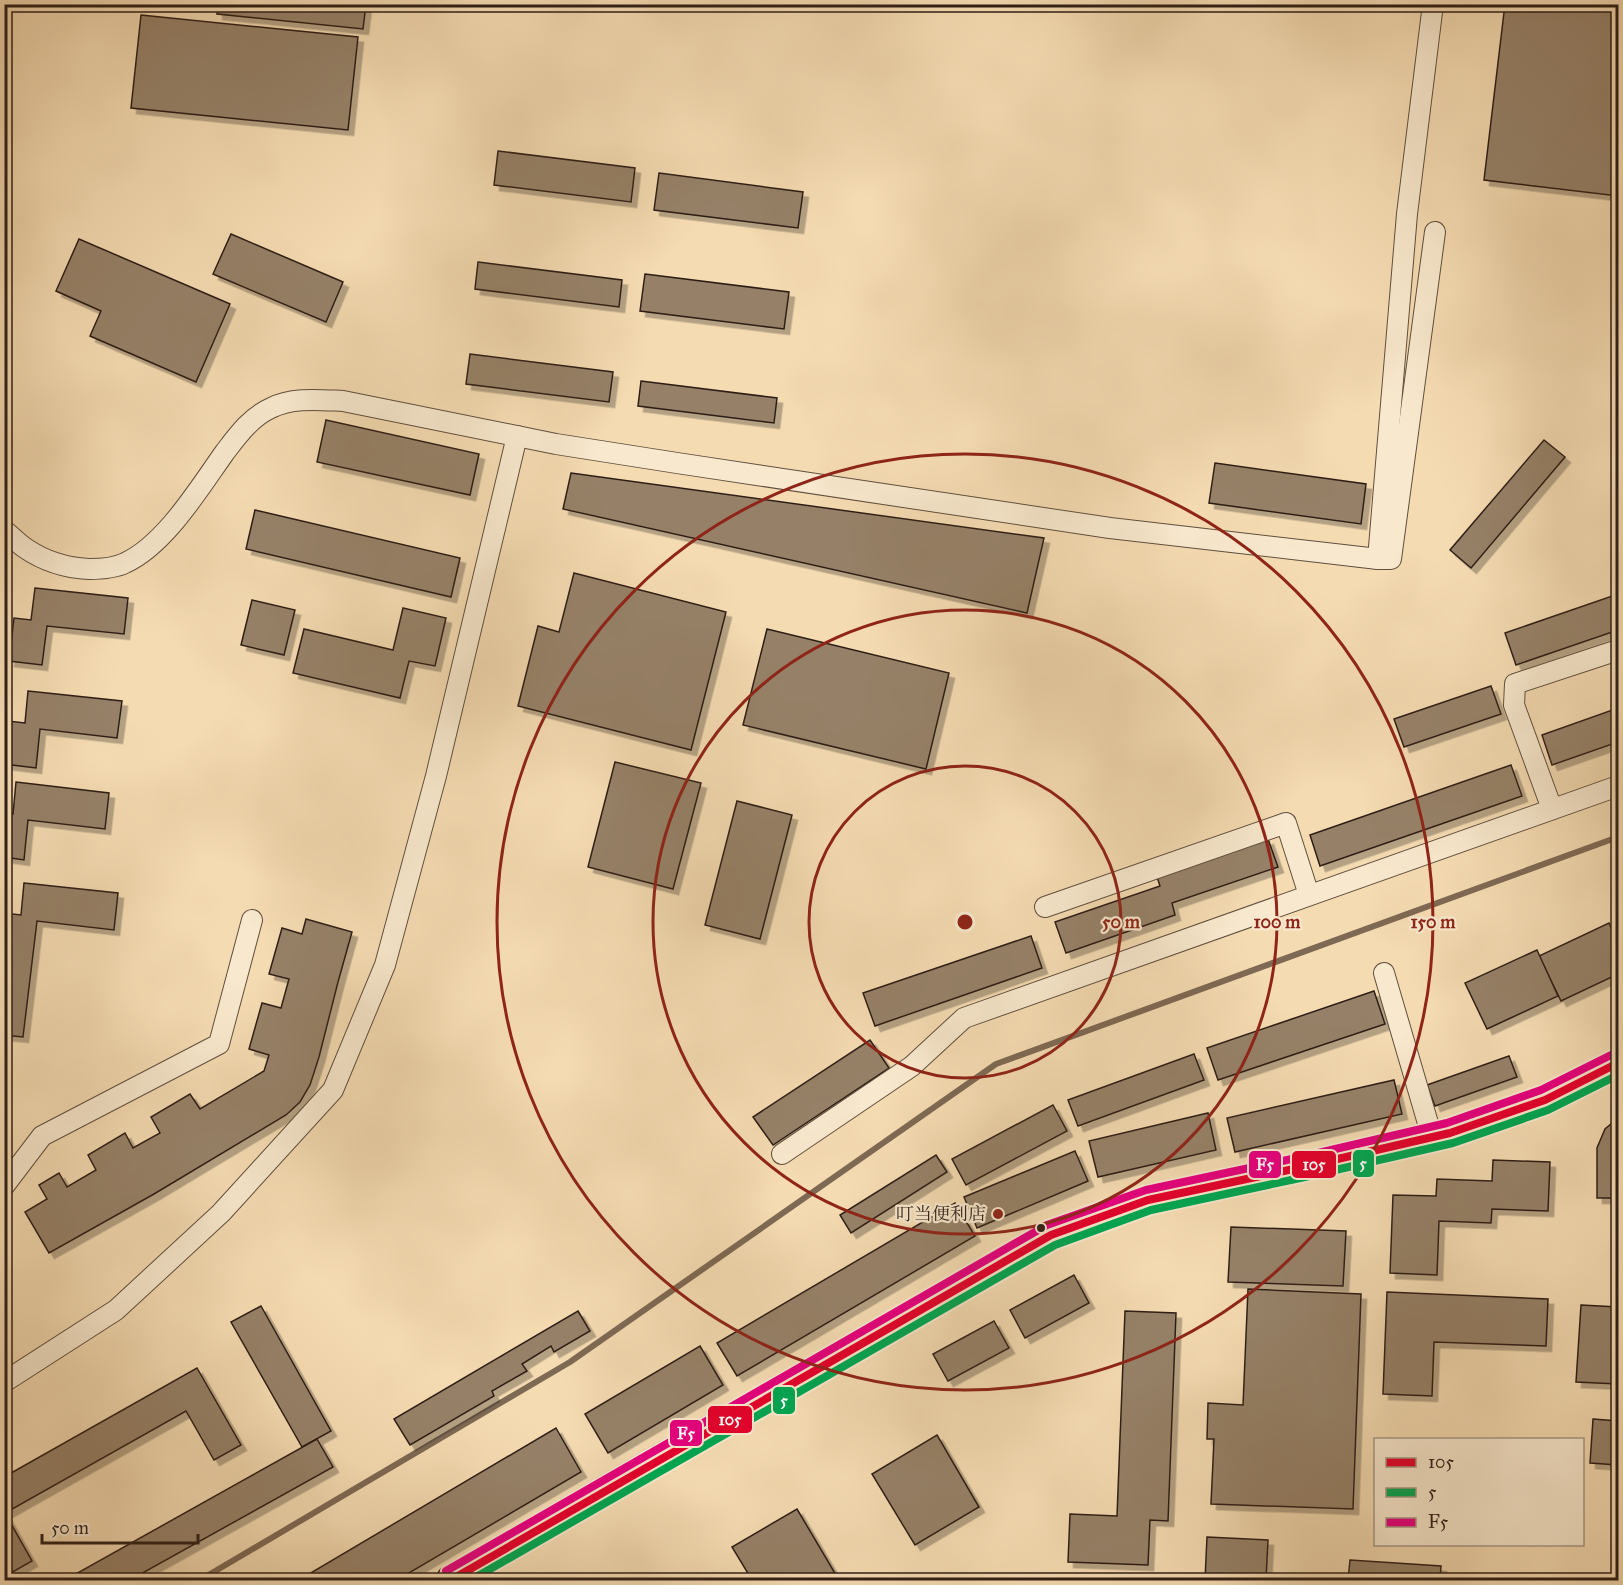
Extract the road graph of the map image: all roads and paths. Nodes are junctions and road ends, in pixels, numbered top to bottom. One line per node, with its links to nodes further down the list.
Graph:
1 (1433, 4): 5 (street)
2 (1435, 232): 5 (street)
3 (517, 436): 4 (street); 5 (street); 17 (street)
4 (4, 530)
5 (1378, 559)
6 (1618, 650): 8 (street)
7 (1618, 786): 8 (street)
8 (1552, 809): 9 (street)
9 (1309, 895): 10 (street); 15 (street)
10 (1045, 908)
11 (252, 920): 16 (street)
12 (1384, 973): 14 (street)
13 (1618, 1063): 14 (main road)
14 (1432, 1137): 18 (main road)
15 (782, 1154)
16 (4, 1186)
17 (4, 1382)
18 (451, 1581)

